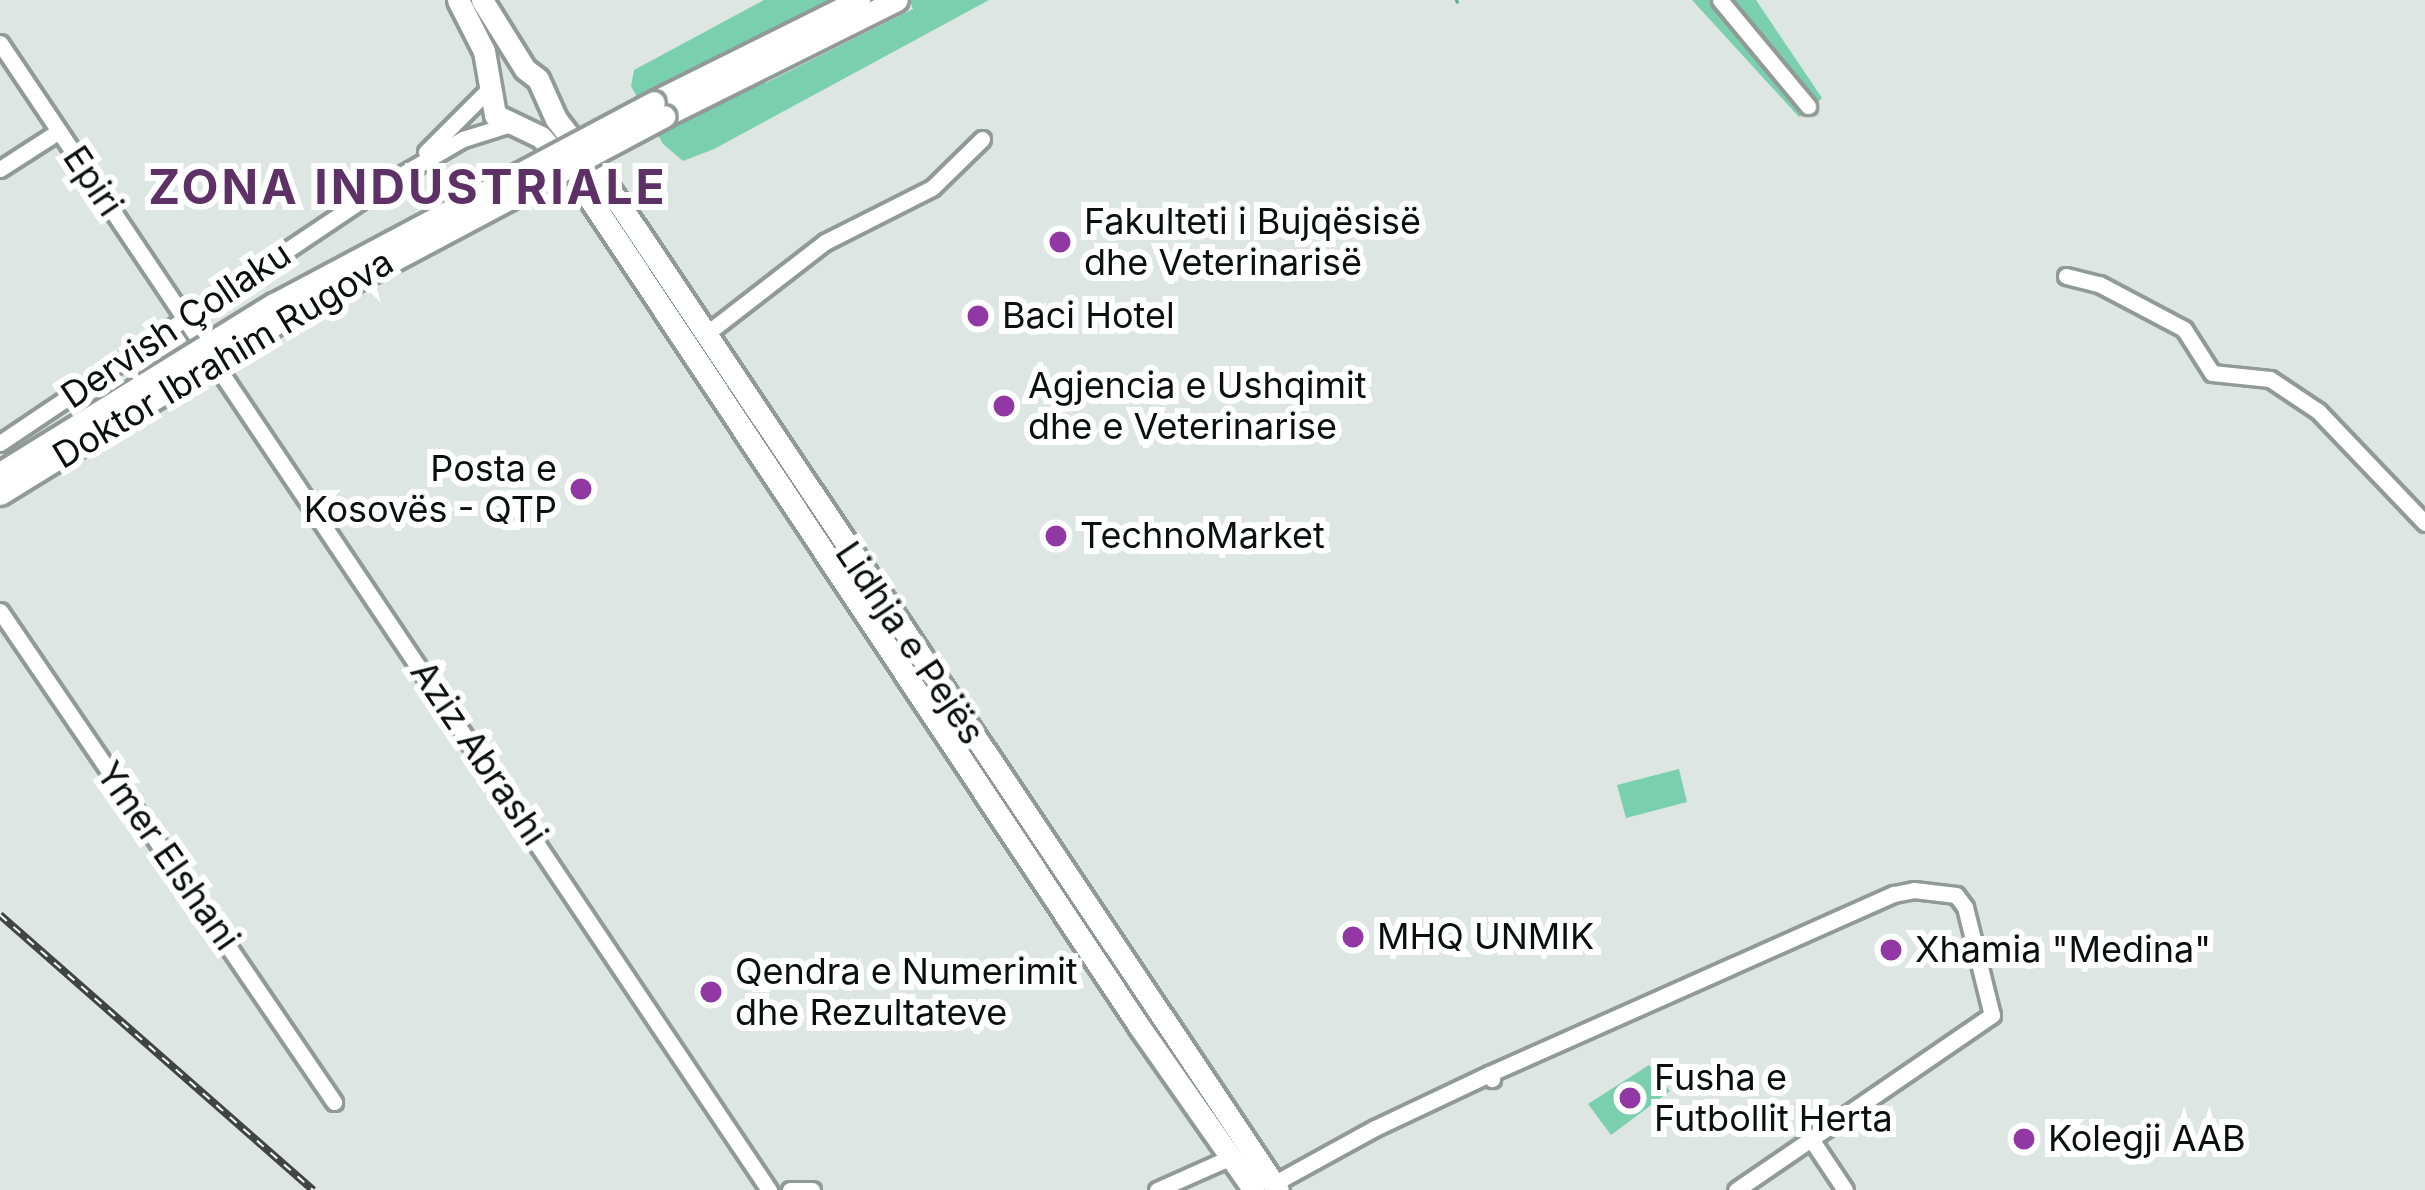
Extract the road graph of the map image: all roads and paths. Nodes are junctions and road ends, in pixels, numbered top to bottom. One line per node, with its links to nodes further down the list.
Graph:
1 (458, 0): 8 (highway, Lidhja e Pejës)
2 (486, 0): 7 (highway, Lidhja e Pejës); 17 (highway)
3 (859, 0): 11 (highway, Doktor Ibrahim Rugova)
4 (897, 0): 11 (highway, Doktor Ibrahim Rugova)
5 (1720, 0): 10 (street)
6 (0, 43): 13 (street, Epiri)
7 (525, 70): 8 (highway); 9 (highway, Lidhja e Pejës)
8 (489, 88): 12 (highway, Lidhja e Pejës); 15 (street)
9 (544, 95): 12 (highway); 17 (highway, Lidhja e Pejës)
10 (1808, 106)
11 (659, 110): 22 (highway, Doktor Ibrahim Rugova, bridge); 23 (highway, Doktor Ibrahim Rugova, bridge)
12 (515, 124): 15 (street); 28 (highway, Lidhja e Pejës)
13 (59, 131): 16 (street); 19 (street, Epiri)
14 (982, 139): 20 (street)
15 (411, 167): 19 (street, Dervish Çollaku)
16 (0, 170)
17 (604, 181): 20 (highway, Lidhja e Pejës)
18 (2066, 276): 24 (street)
19 (185, 319): 21 (street, Dervish Çollaku); 30 (street, Aziz Abrashi)
20 (706, 334): 29 (highway, Lidhja e Pejës)
21 (0, 443)
22 (0, 473)
23 (0, 494)
24 (2425, 523)
25 (0, 611): 26 (street, Ymer Elshani)
26 (334, 1102)
27 (1810, 1139): 29 (street); 34 (street); 35 (street)
28 (1231, 1157): 29 (highway, Lidhja e Pejës); 33 (street)
29 (1268, 1188)
30 (769, 1190)
31 (790, 1190): 32 (street)
32 (812, 1190)
33 (1156, 1190)
34 (1736, 1190)
35 (1846, 1190)

